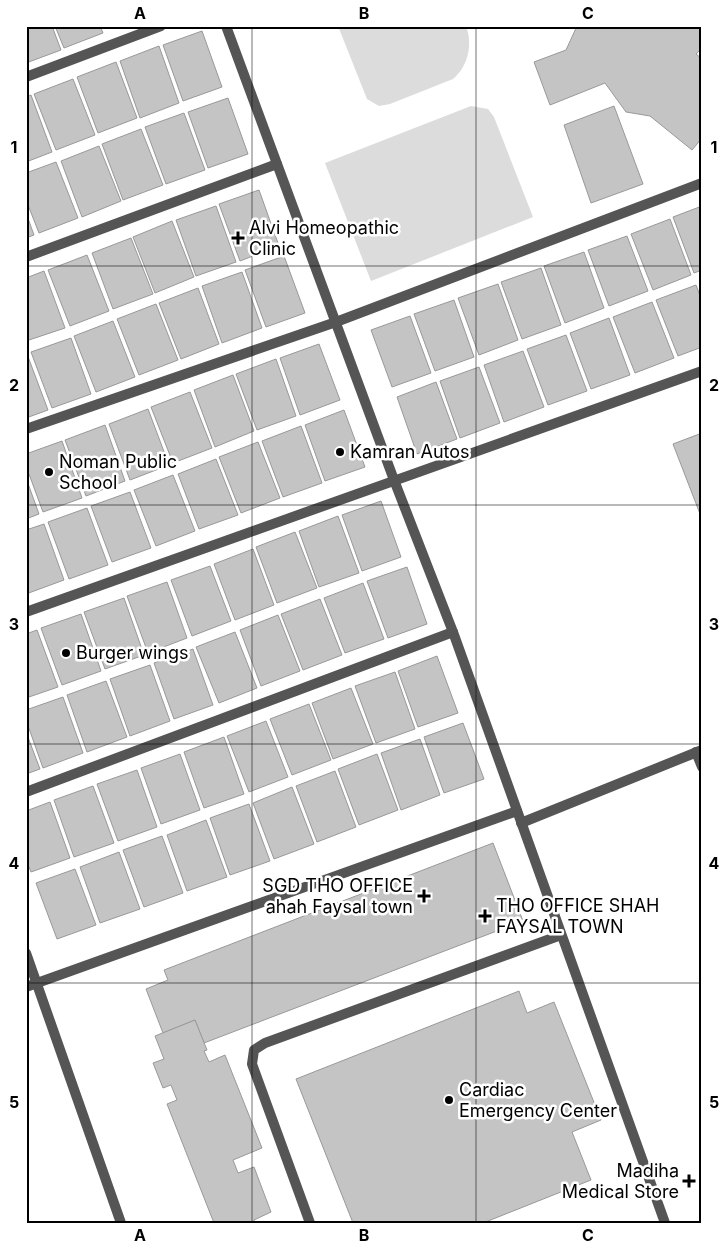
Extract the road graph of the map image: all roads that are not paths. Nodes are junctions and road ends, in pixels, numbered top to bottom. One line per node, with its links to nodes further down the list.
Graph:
1 (161, 26): 3 (street)
2 (226, 26): 4 (street)
3 (26, 77)
4 (277, 164): 6 (street); 7 (street)
5 (702, 183): 7 (street)
6 (26, 257)
7 (336, 322): 9 (street); 10 (street)
8 (702, 372): 10 (street)
9 (26, 429)
10 (394, 480): 11 (street); 12 (street)
11 (26, 612)
12 (453, 632): 15 (street); 16 (street)
13 (699, 751): 14 (street); 17 (street)
14 (702, 767)
15 (26, 792)
16 (517, 811): 17 (street); 20 (street)
17 (521, 823): 18 (street)
18 (561, 935): 23 (street); 24 (street)
19 (26, 953): 20 (street)
20 (37, 983): 21 (street); 22 (street)
21 (26, 987)
22 (121, 1223)
23 (310, 1223)
24 (665, 1223)

